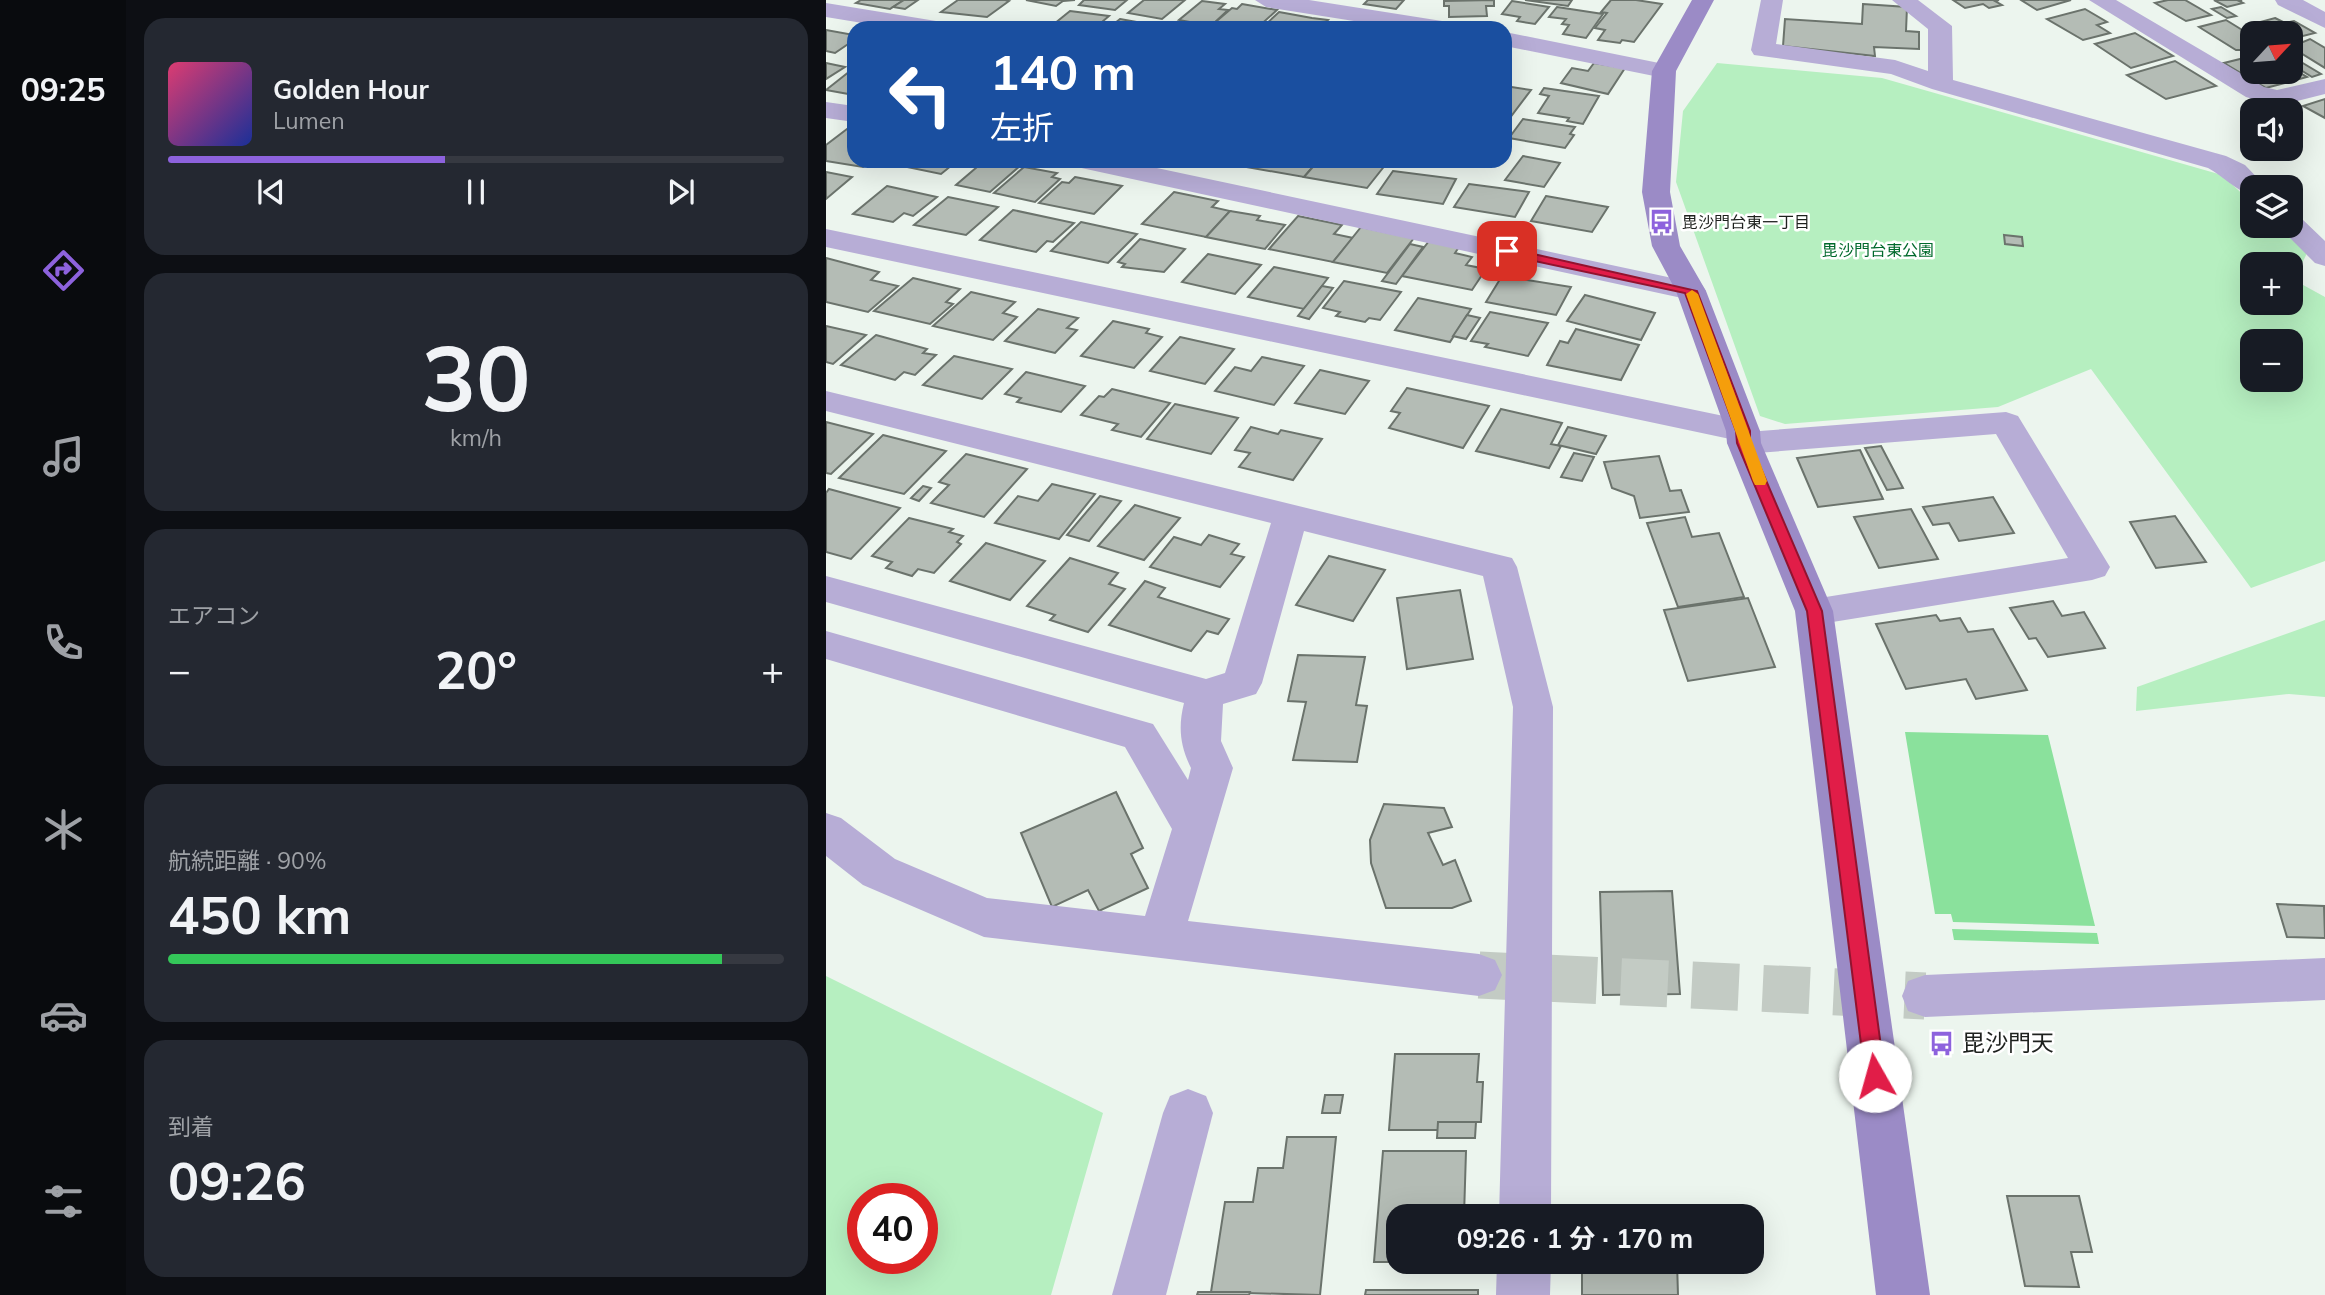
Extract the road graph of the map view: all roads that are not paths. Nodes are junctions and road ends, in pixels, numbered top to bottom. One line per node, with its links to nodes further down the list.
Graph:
1 (1266, 0): 9 (street)
2 (1703, 0): 12 (street)
3 (1772, 0): 13 (street)
4 (1903, 0): 13 (street)
5 (2100, 0): 14 (street)
6 (2286, 0): 10 (street)
7 (826, 10): 8 (street)
8 (895, 21)
9 (1398, 21)
10 (2325, 21)
11 (1512, 40): 12 (street)
12 (1664, 71): 22 (street)
13 (1941, 84): 18 (street)
14 (2325, 86)
15 (826, 110): 16 (street)
16 (847, 113)
17 (1119, 168): 22 (street)
18 (2240, 176)
19 (2303, 236): 21 (street)
20 (826, 238): 24 (street)
21 (2325, 257)
22 (1691, 291): 24 (street)
23 (826, 401): 25 (street)
24 (1743, 437): 27 (street); 27 (street)
25 (1290, 517): 29 (street); 37 (street)
26 (826, 589): 29 (street)
27 (1814, 611): 41 (street)
28 (826, 645): 30 (street)
29 (1206, 694): 30 (street)
30 (1195, 829): 32 (street)
31 (826, 831): 32 (street)
32 (1161, 937): 33 (street)
33 (1479, 975)
34 (2325, 979): 35 (street)
35 (1925, 996)
36 (1188, 1113): 39 (street)
37 (1525, 1204)
38 (1524, 1274): 40 (street)
39 (1139, 1295)
40 (1523, 1295)
41 (1903, 1295)

